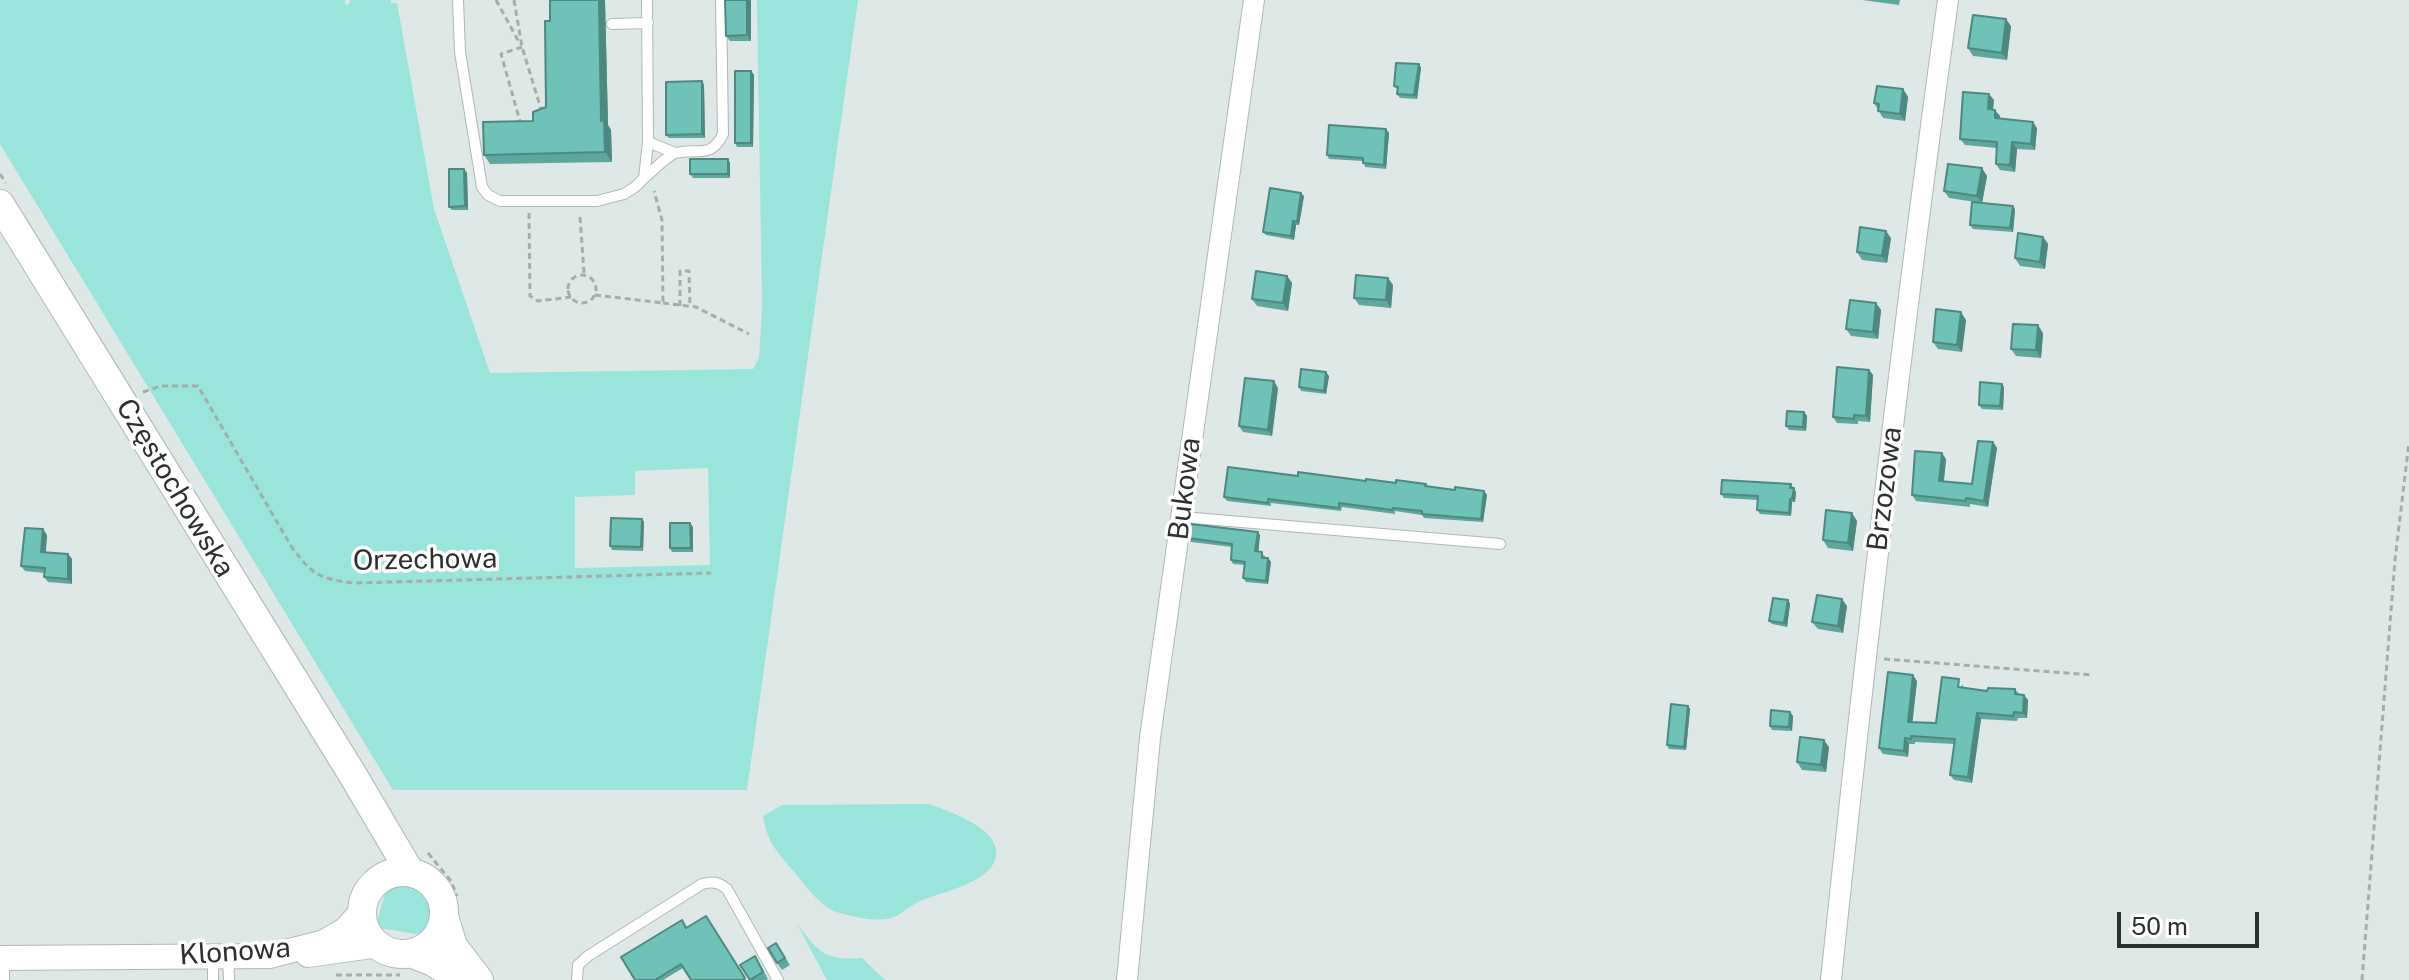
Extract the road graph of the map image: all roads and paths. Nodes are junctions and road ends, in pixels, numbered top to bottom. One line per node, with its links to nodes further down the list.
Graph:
1 (458, 0): 16 (lane)
2 (496, 0): 10 (path)
3 (514, 0): 10 (path)
4 (647, 0): 8 (lane)
5 (721, 0): 14 (lane)
6 (1254, 0): 28 (street, Bukowa)
7 (1948, 0): 31 (street, Brzozowa)
8 (648, 23): 9 (lane); 13 (lane)
9 (612, 24)
10 (522, 47): 11 (path); 12 (path)
11 (543, 116)
12 (521, 125)
13 (648, 142): 14 (lane); 15 (lane)
14 (675, 153): 15 (lane)
15 (644, 178): 17 (lane); 22 (path)
16 (529, 201): 17 (lane); 21 (path)
17 (579, 201): 19 (path)
18 (0, 204): 26 (main road, Częstochowska)
19 (584, 275): 20 (path); 21 (path)
20 (595, 295): 21 (path); 22 (path)
21 (571, 297)
22 (663, 303): 23 (path)
23 (680, 306): 24 (path); 24 (path)
24 (690, 307): 25 (path)
25 (749, 334)
26 (124, 403): 30 (path, Orzechowa); 33 (main road, Częstochowska)
27 (2409, 442): 49 (path)
28 (1182, 517): 29 (lane); 47 (street, Bukowa)
29 (1500, 544)
30 (711, 573)
31 (1865, 657): 32 (path); 48 (street, Brzozowa)
32 (2092, 675)
33 (351, 772): 34 (main road, Częstochowska); 35 (main road, Częstochowska)
34 (410, 872): 35 (main road); 37 (main road)
35 (379, 879): 36 (main road)
36 (362, 911): 38 (main road); 40 (street, Klonowa)
37 (444, 916): 39 (main road); 44 (main road)
38 (379, 945): 39 (main road); 40 (street)
39 (411, 953): 43 (main road)
40 (270, 956): 42 (street, Klonowa)
41 (3, 965): 42 (street, Klonowa)
42 (221, 968)
43 (462, 980)
44 (479, 980)
45 (577, 980): 46 (lane)
46 (778, 980)
47 (1127, 980)
48 (1831, 980)
49 (2362, 980)

